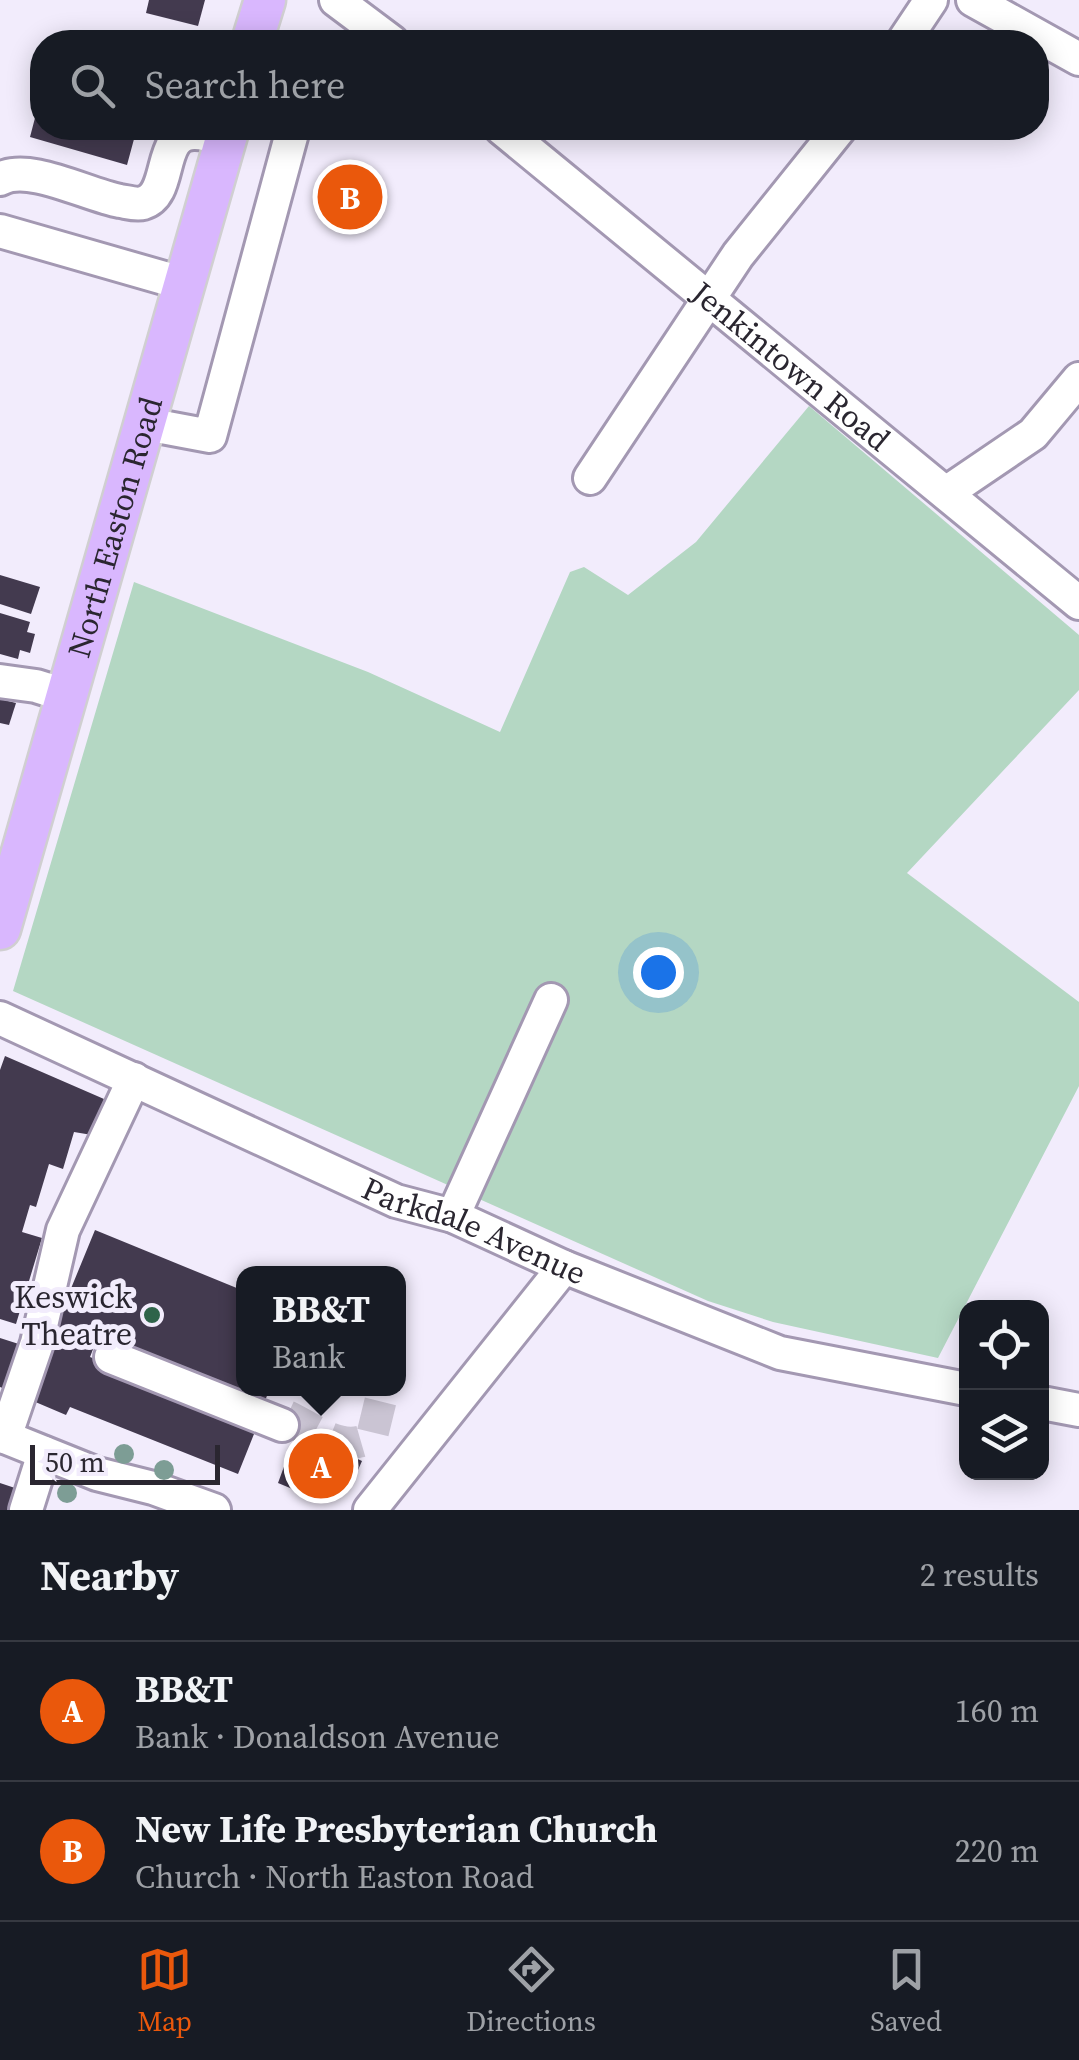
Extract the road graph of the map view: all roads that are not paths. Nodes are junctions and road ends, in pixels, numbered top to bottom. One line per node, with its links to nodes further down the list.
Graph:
1 (265, 0): 5 (main road)
2 (336, 0): 6 (street)
3 (931, 0): 7 (street)
4 (972, 0): 8 (street)
5 (256, 30)
6 (376, 30)
7 (911, 30)
8 (1027, 30)
9 (1049, 42): 10 (street)
10 (1079, 58)
11 (177, 140): 16 (street)
12 (225, 140): 18 (main road, North Easton Road)
13 (290, 140): 21 (street)
14 (516, 140): 19 (street, Jenkintown Road)
15 (830, 140): 19 (street)
16 (0, 179)
17 (0, 232): 18 (street)
18 (185, 284): 21 (main road, North Easton Road)
19 (711, 298): 22 (street); 23 (street, Jenkintown Road)
20 (1079, 379): 23 (street)
21 (146, 424): 26 (main road, North Easton Road)
22 (590, 478)
23 (946, 492): 24 (street, Jenkintown Road)
24 (1079, 603)
25 (0, 681): 26 (street)
26 (68, 696): 27 (main road, North Easton Road)
27 (0, 929)
28 (551, 1000): 31 (street)
29 (0, 1018): 30 (street, Parkdale Avenue)
30 (134, 1080): 31 (street, Parkdale Avenue); 38 (street)
31 (454, 1216): 32 (street, Parkdale Avenue)
32 (564, 1267): 34 (street, Parkdale Avenue); 44 (street)
33 (111, 1357): 37 (street)
34 (959, 1387)
35 (1049, 1404): 36 (street)
36 (1079, 1410)
37 (282, 1425)
38 (2, 1436): 39 (street)
39 (44, 1452): 40 (street); 41 (street)
40 (97, 1474): 42 (street); 43 (street)
41 (26, 1510)
42 (142, 1510)
43 (214, 1510)
44 (370, 1510)

